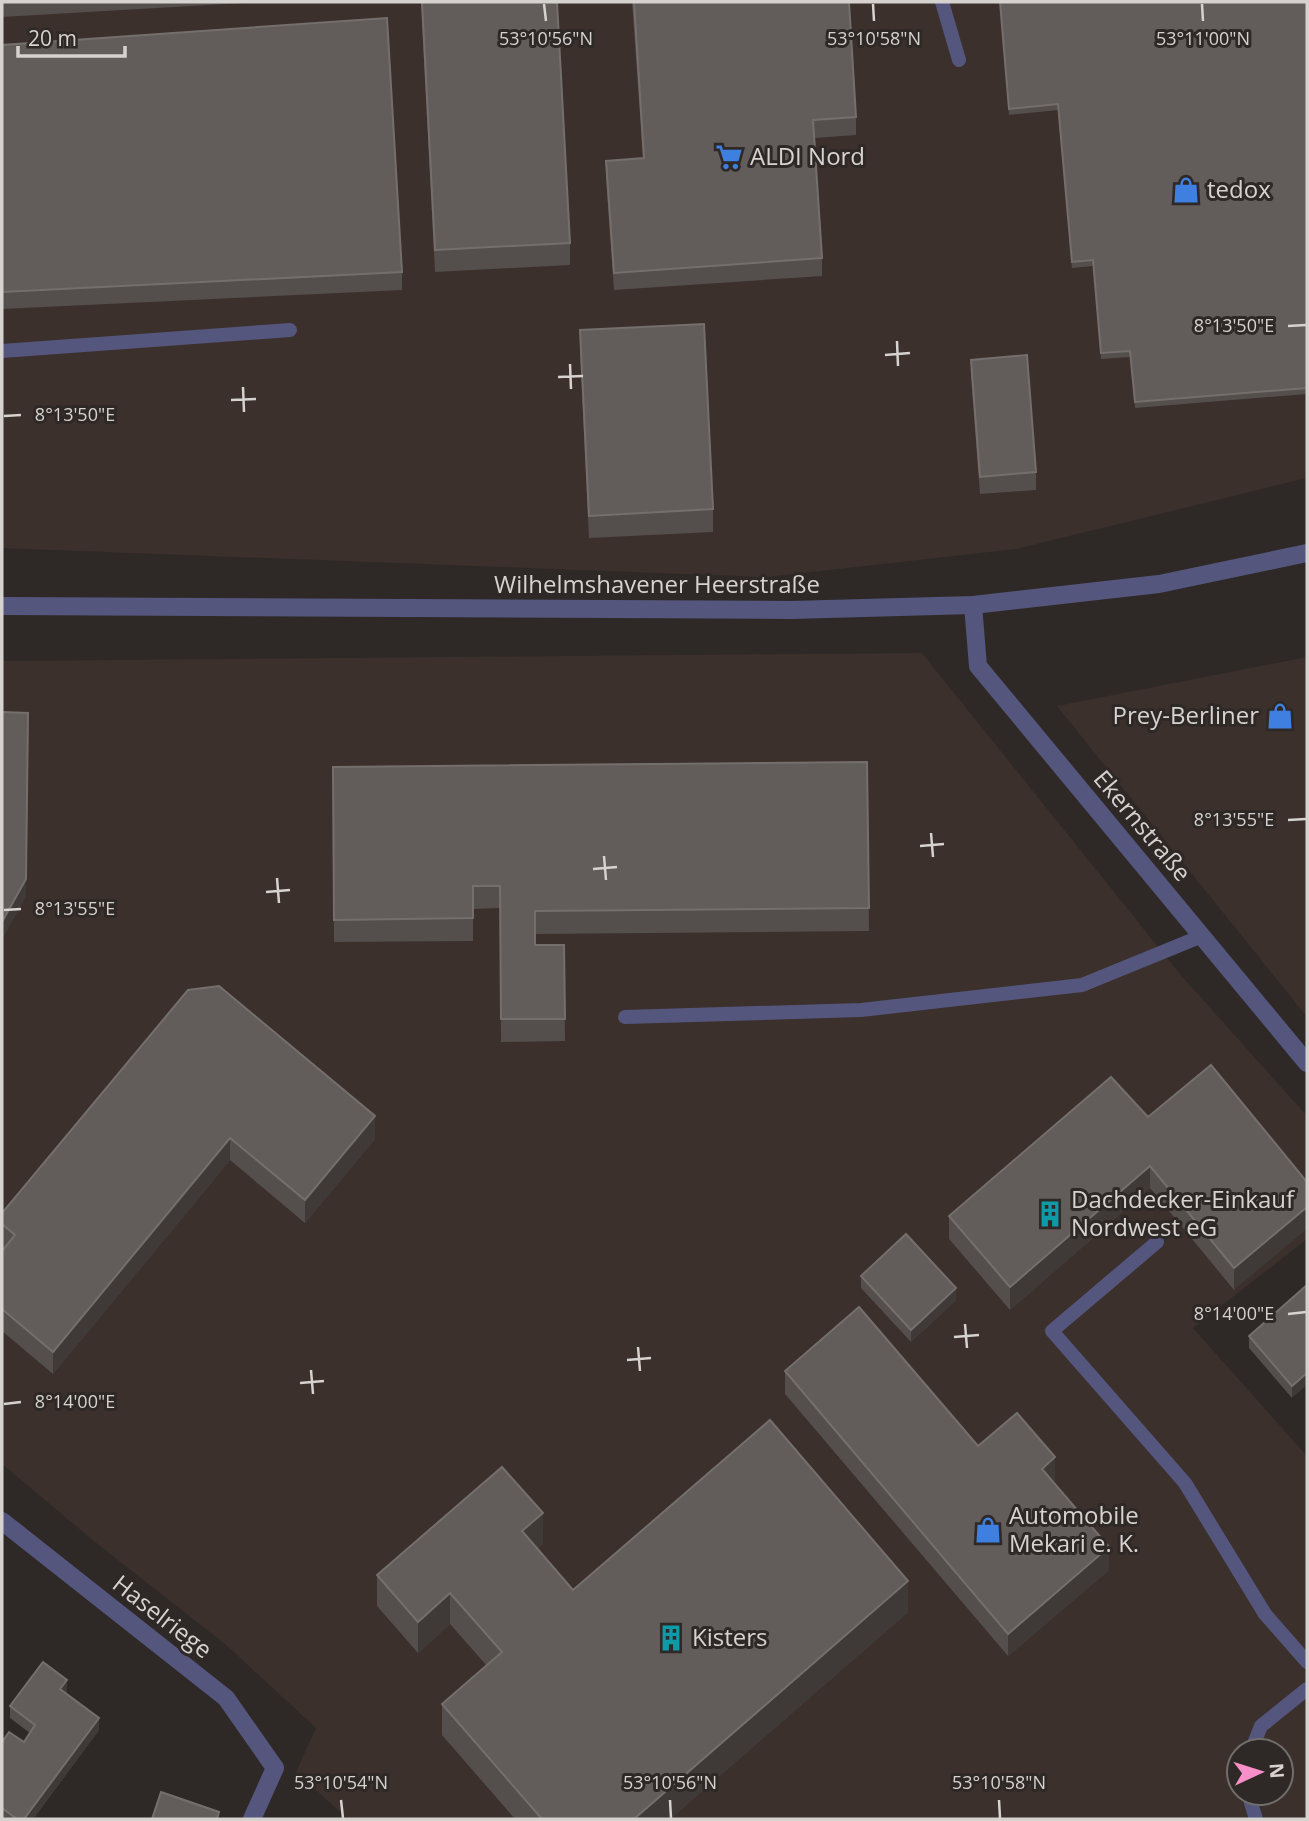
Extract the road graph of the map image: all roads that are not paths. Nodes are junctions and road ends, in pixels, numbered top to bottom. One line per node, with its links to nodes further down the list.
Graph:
1 (942, 2): 2 (lane)
2 (959, 60)
3 (290, 330): 4 (lane)
4 (2, 351)
5 (1307, 553): 6 (street, Wilhelmshavener Heerstraße)
6 (973, 605): 7 (street, Wilhelmshavener Heerstraße); 8 (street, Ekernstraße)
7 (2, 607)
8 (1202, 936): 9 (lane); 10 (street, Ekernstraße)
9 (625, 1017)
10 (1307, 1063)
11 (1157, 1242): 13 (lane)
12 (2, 1521): 16 (street, Haselriege)
13 (1307, 1662)
14 (1307, 1689): 15 (lane)
15 (1257, 1737)
16 (252, 1819)

